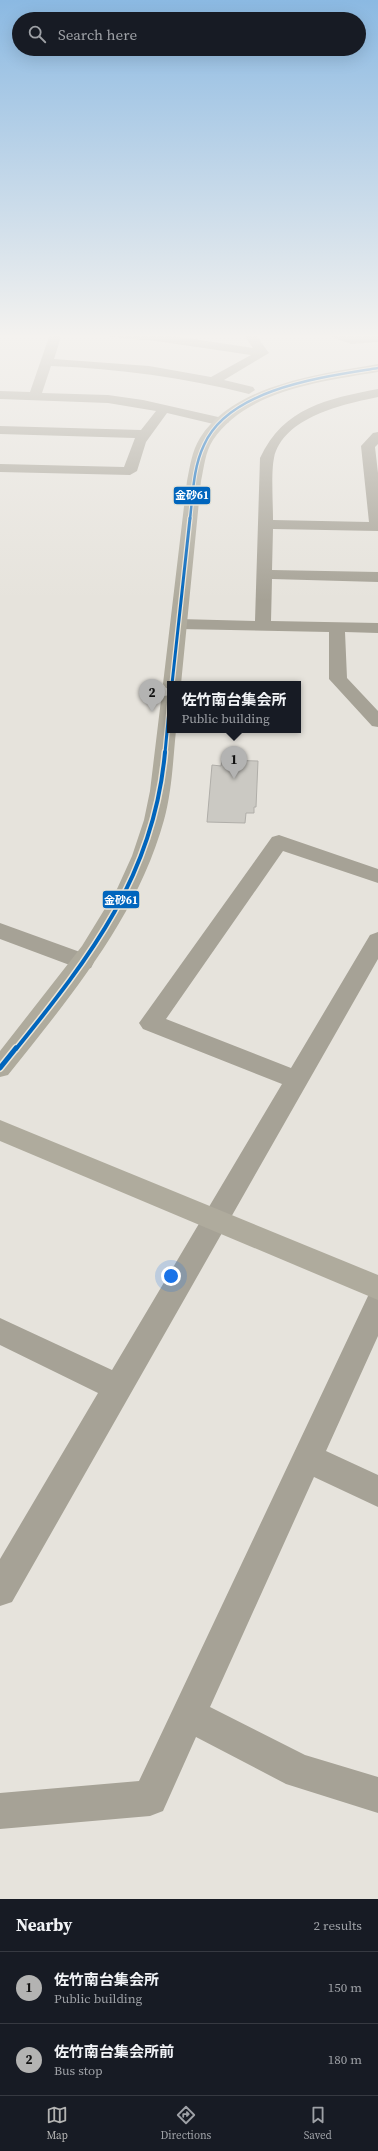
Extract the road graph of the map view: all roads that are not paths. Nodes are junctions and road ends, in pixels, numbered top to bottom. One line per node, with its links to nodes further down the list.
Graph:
1 (222, 422): 12 (street)
2 (153, 423): 5 (street)
3 (294, 423): 8 (street)
4 (0, 430): 5 (street)
5 (144, 434): 7 (street)
6 (378, 436): 9 (street)
7 (0, 468)
8 (265, 524): 9 (street); 10 (street)
9 (377, 527)
10 (264, 574): 11 (street); 13 (street)
11 (378, 577)
12 (179, 624): 13 (street); 16 (street)
13 (263, 626): 14 (street)
14 (337, 627): 15 (street); 17 (street)
15 (378, 628)
16 (172, 681)
17 (378, 722)
18 (167, 726): 22 (street)
19 (378, 876): 24 (street)
20 (0, 931): 22 (street)
21 (378, 940): 24 (street)
22 (83, 962): 23 (street)
23 (0, 1068)
24 (297, 1080): 26 (street)
25 (0, 1130): 26 (street)
26 (216, 1220): 27 (street); 30 (street)
27 (378, 1288)
28 (378, 1305): 31 (street)
29 (0, 1331): 30 (street)
30 (118, 1388): 33 (street)
31 (307, 1458): 32 (street); 34 (street)
32 (378, 1491)
33 (0, 1590)
34 (188, 1714): 35 (street); 36 (street)
35 (378, 1795)
36 (0, 1811)

